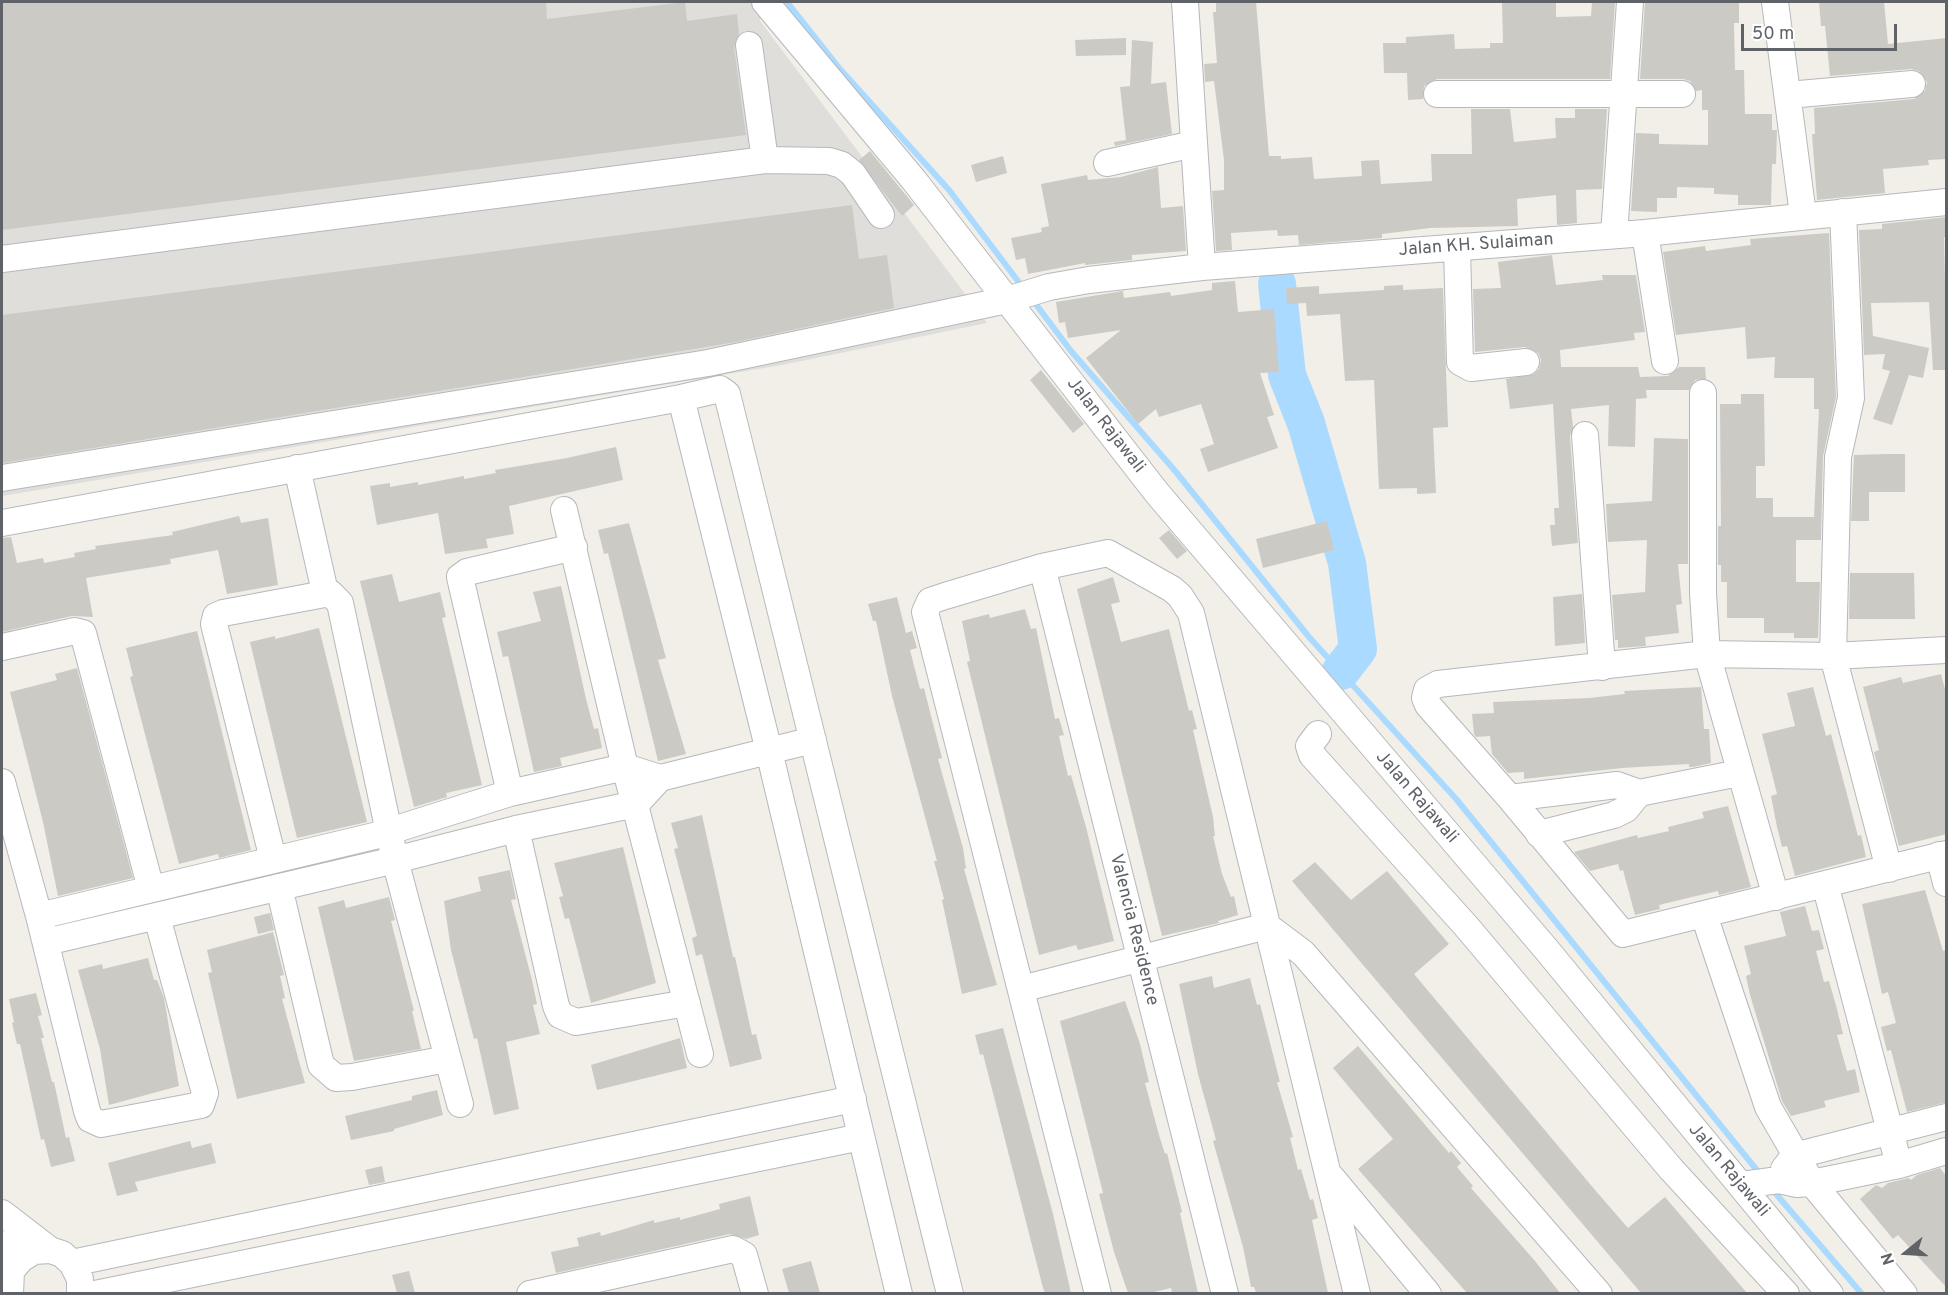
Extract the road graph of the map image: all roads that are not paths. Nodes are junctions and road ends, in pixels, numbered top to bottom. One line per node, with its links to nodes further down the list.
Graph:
1 (765, 2): 23 (street, Jalan Rajawali)
2 (1185, 2): 11 (street)
3 (1630, 2): 7 (street)
4 (1775, 2): 10 (street)
5 (749, 45): 12 (street)
6 (1912, 84): 10 (street)
7 (1623, 93): 8 (street); 9 (street); 19 (street)
8 (1437, 94)
9 (1682, 94)
10 (1788, 95): 17 (street)
11 (1194, 144): 13 (street); 22 (street)
12 (765, 160): 16 (street); 21 (street)
13 (1107, 163)
14 (1947, 202): 15 (street, Jalan KH. Sulaiman)
15 (1843, 212): 17 (street, Jalan KH. Sulaiman); 39 (street)
16 (881, 215)
17 (1803, 215): 18 (street, Jalan KH. Sulaiman)
18 (1644, 233): 19 (street, Jalan KH. Sulaiman); 24 (street)
19 (1614, 236): 20 (street, Jalan KH. Sulaiman)
20 (1457, 248): 22 (street, Jalan KH. Sulaiman); 25 (street)
21 (2, 259)
22 (1202, 267): 23 (street, Jalan KH. Sulaiman)
23 (1022, 295): 30 (street, Jalan KH. Sulaiman); 85 (street, Jalan Rajawali)
24 (1665, 361)
25 (1526, 362)
26 (1702, 393): 38 (street)
27 (681, 398): 29 (street); 42 (street); 43 (street)
28 (1585, 435): 40 (street)
29 (297, 468): 32 (street); 35 (street)
30 (2, 478)
31 (564, 510): 33 (street)
32 (2, 523)
33 (574, 547): 44 (street); 48 (street)
34 (1042, 567): 69 (street); 71 (street, Valencia Residence); 72 (street)
35 (325, 592): 53 (street); 56 (street)
36 (2, 647): 63 (street)
37 (1947, 650): 39 (street)
38 (1707, 654): 39 (street); 40 (street); 45 (street)
39 (1833, 656): 58 (street)
40 (1602, 667): 50 (street)
41 (1318, 734): 104 (street)
42 (813, 740): 43 (street); 98 (street)
43 (769, 751): 46 (street); 76 (street)
44 (625, 767): 46 (street); 48 (street); 51 (street)
45 (1739, 773): 49 (street); 64 (street)
46 (660, 778): 51 (street)
47 (2, 782): 67 (street)
48 (510, 793): 53 (street)
49 (1639, 794): 50 (street); 54 (street)
50 (1509, 798): 54 (street)
51 (636, 804): 52 (street); 73 (street)
52 (516, 829): 57 (street); 73 (street)
53 (389, 832): 56 (street); 57 (street)
54 (1539, 834): 66 (street)
55 (1943, 854): 58 (street); 60 (street)
56 (273, 859): 59 (street)
57 (394, 860): 62 (street); 75 (street)
58 (1889, 869): 61 (street)
59 (214, 873): 63 (street); 65 (street)
60 (1947, 883)
61 (1825, 884): 64 (street); 79 (street)
62 (279, 887): 65 (street); 75 (street)
63 (151, 889): 67 (street)
64 (1776, 897): 66 (street)
65 (223, 901): 68 (street)
66 (1704, 915): 82 (street)
67 (39, 916): 70 (street)
68 (157, 917): 70 (street); 70 (street)
69 (1267, 926): 71 (street); 84 (street); 103 (street)
70 (46, 942)
71 (1140, 958): 72 (street); 100 (street, Valencia Residence)
72 (1021, 989): 99 (street)
73 (687, 1003): 74 (street)
74 (700, 1054)
75 (447, 1059): 77 (street)
76 (853, 1099): 80 (street); 90 (street)
77 (460, 1104)
78 (1947, 1117): 79 (street)
79 (1890, 1132): 82 (street); 83 (street)
80 (861, 1137): 94 (street); 97 (street)
81 (1947, 1152): 83 (street)
82 (1794, 1156): 85 (street); 86 (street)
83 (1899, 1165): 86 (street)
84 (1328, 1173): 101 (street); 102 (street)
85 (1761, 1182): 86 (street); 105 (street, Jalan Rajawali)
86 (1812, 1183): 106 (street)
87 (2, 1213): 88 (street)
88 (50, 1250): 89 (street); 90 (street)
89 (11, 1251): 92 (street)
90 (72, 1263): 93 (street)
91 (627, 1284): 95 (street); 96 (street)
92 (10, 1293)
93 (80, 1293)
94 (94, 1293)
95 (530, 1293)
96 (755, 1293)
97 (899, 1293)
98 (950, 1293)
99 (1098, 1293)
100 (1225, 1293)
101 (1357, 1293)
102 (1428, 1293)
103 (1599, 1293)
104 (1786, 1293)
105 (1830, 1293)
106 (1904, 1293)

